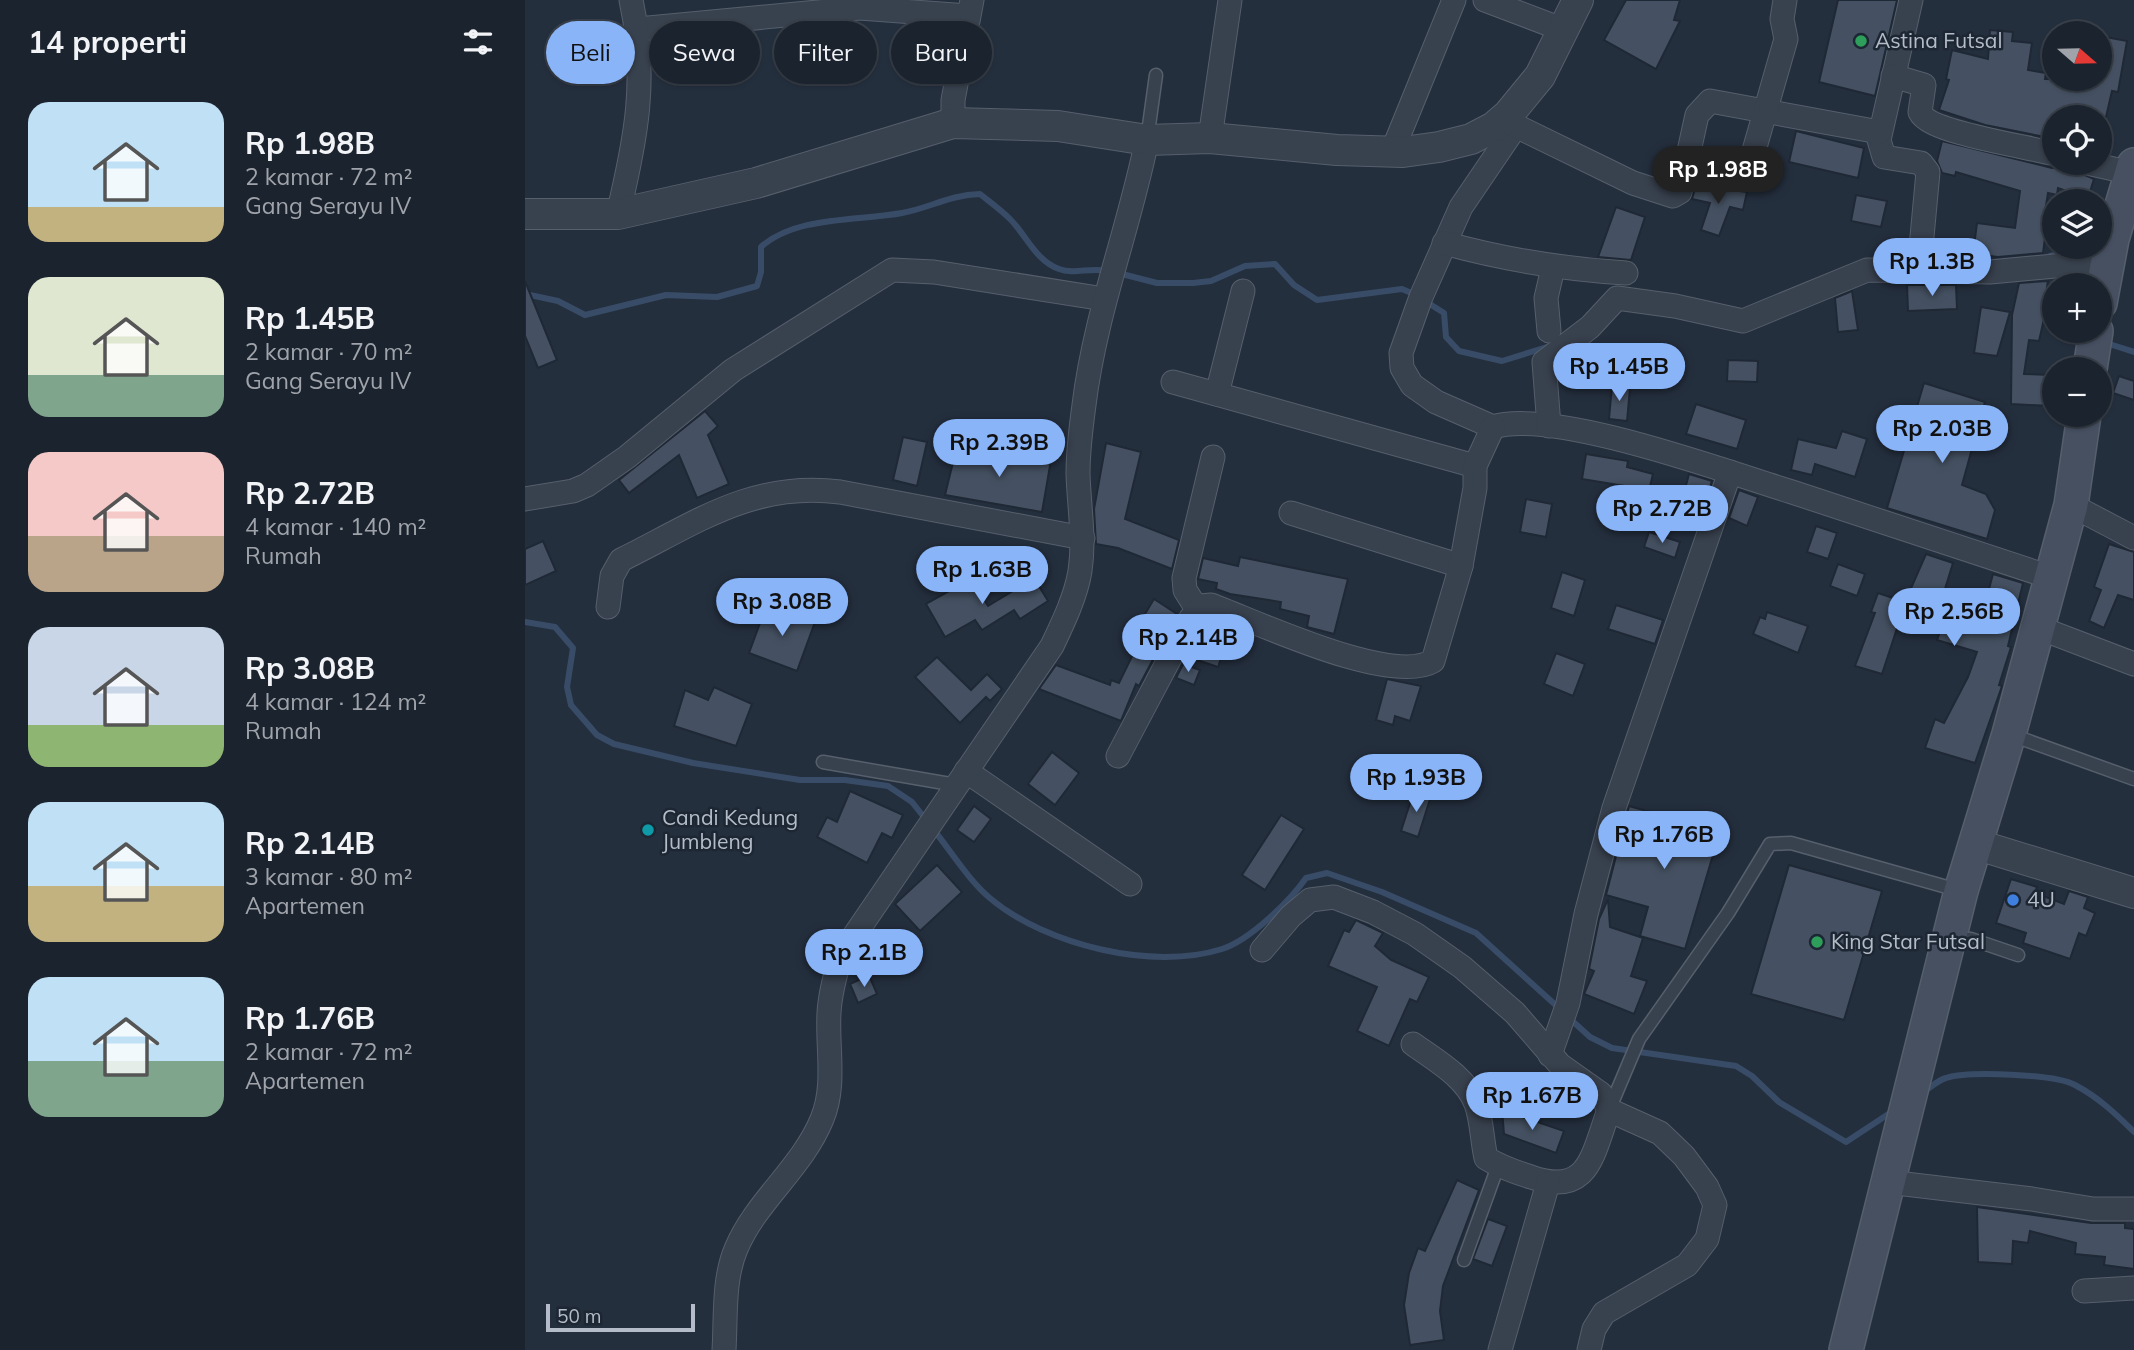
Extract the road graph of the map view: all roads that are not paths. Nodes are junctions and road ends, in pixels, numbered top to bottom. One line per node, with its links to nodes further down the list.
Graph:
1 (631, 0): 9 (street)
2 (1230, 0): 17 (street)
3 (1454, 0): 20 (street)
4 (1485, 0): 10 (street)
5 (1578, 0): 10 (street)
6 (1785, 0): 13 (street)
7 (1912, 0): 12 (street)
8 (970, 8): 9 (street); 15 (street)
9 (638, 29): 25 (street)
10 (1564, 30): 14 (street)
11 (1156, 75): 18 (lane)
12 (1893, 76): 16 (street); 19 (street)
13 (1767, 111): 16 (street); 22 (street); 22 (street)
14 (1512, 120): 20 (street); 22 (street); 26 (street)
15 (953, 123): 18 (street); 25 (street)
16 (1879, 132): 28 (street)
17 (1210, 138): 18 (street); 20 (street)
18 (1147, 140): 33 (street)
19 (2042, 151)
20 (1392, 152)
21 (2112, 166): 23 (street)
22 (1686, 169)
23 (2133, 169): 27 (main road)
24 (525, 214): 25 (street)
25 (618, 215)
26 (1444, 243): 29 (street); 38 (street)
27 (2101, 262): 28 (street); 31 (main road)
28 (1920, 263): 37 (street)
29 (1553, 268): 30 (street); 34 (street)
30 (1626, 273)
31 (2101, 273)
32 (1243, 291): 36 (street)
33 (1104, 299): 43 (street); 46 (street)
34 (1549, 331)
35 (1173, 382): 36 (street)
36 (1217, 394): 41 (street)
37 (1549, 426): 38 (street); 42 (street)
38 (1493, 427): 41 (street)
39 (2082, 427): 44 (main road)
40 (1213, 457): 51 (street)
41 (1475, 466): 48 (street)
42 (1730, 472): 49 (street); 67 (street)
43 (525, 499)
44 (2071, 505): 47 (street); 49 (main road)
45 (1291, 513): 48 (street)
46 (1083, 538): 50 (street); 57 (street)
47 (2134, 538)
48 (1461, 566): 51 (street)
49 (2050, 577): 52 (main road)
50 (608, 607)
51 (1197, 608): 55 (street)
52 (2037, 627): 53 (street); 54 (main road)
53 (2134, 664)
54 (2008, 734): 58 (lane); 59 (main road)
55 (1118, 756)
56 (823, 762): 57 (lane)
57 (961, 778): 60 (street); 76 (street)
58 (2134, 779)
59 (1975, 844): 61 (main road); 62 (street)
60 (1130, 884)
61 (1961, 891): 63 (main road); 68 (lane)
62 (2134, 893)
63 (1949, 938): 65 (lane); 70 (main road)
64 (1262, 950): 67 (street)
65 (2018, 955)
66 (1413, 1044): 69 (street)
67 (1550, 1055): 68 (street)
68 (1609, 1110): 71 (street); 78 (street)
69 (1498, 1166): 71 (street); 73 (lane)
70 (1888, 1182): 72 (street); 79 (main road)
71 (1548, 1183): 77 (street)
72 (2134, 1209)
73 (1464, 1260)
74 (2134, 1288): 75 (street)
75 (2084, 1292)
76 (724, 1350)
77 (1500, 1350)
78 (1589, 1350)
79 (1846, 1350)

